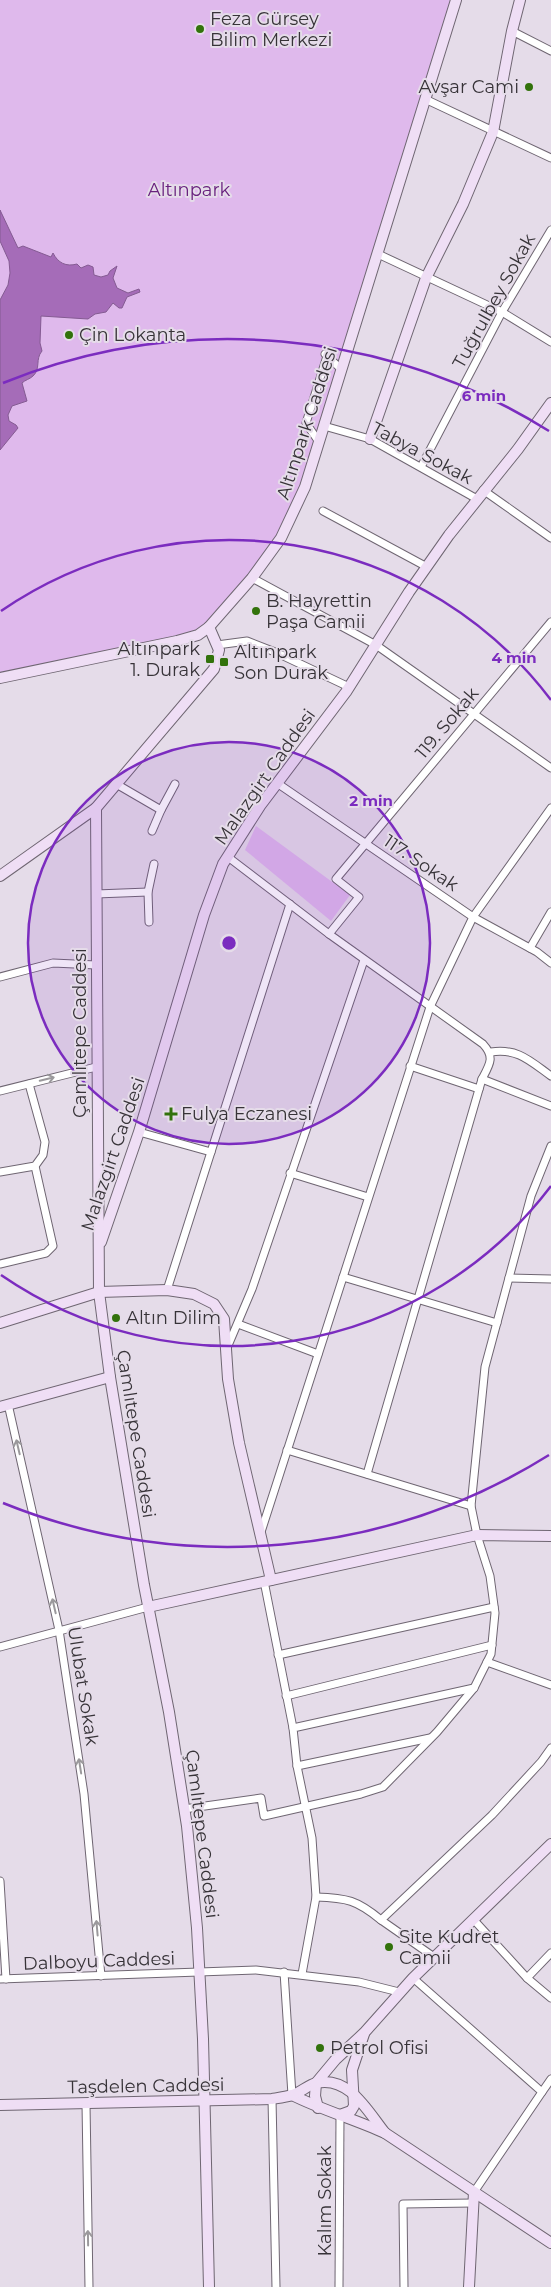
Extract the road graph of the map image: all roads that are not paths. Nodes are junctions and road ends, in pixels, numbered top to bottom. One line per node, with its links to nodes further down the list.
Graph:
1 (456, 0): 5 (street, Altınpark Caddesi)
2 (520, 0): 3 (street)
3 (512, 31): 4 (street); 6 (street)
4 (551, 51)
5 (425, 99): 6 (street); 9 (street, Altınpark Caddesi)
6 (493, 132): 7 (street); 10 (street)
7 (551, 158)
8 (551, 230): 11 (street, Tuğrulbey Sokak)
9 (378, 254): 10 (street); 13 (street, Altınpark Caddesi)
10 (426, 278): 11 (street); 16 (street)
11 (502, 312): 12 (street); 18 (street, Tuğrulbey Sokak)
12 (551, 342)
13 (342, 370): 15 (street, Altınpark Caddesi); 17 (street)
14 (551, 403): 19 (street, Malazgirt Caddesi)
15 (324, 426): 16 (street, Tabya Sokak); 17 (street, Altınpark Caddesi)
16 (370, 439): 18 (street, Tabya Sokak)
17 (319, 442): 24 (street, Altınpark Caddesi)
18 (421, 467): 20 (street, Tabya Sokak)
19 (483, 490): 20 (street, Malazgirt Caddesi); 22 (street)
20 (477, 499): 23 (street, Malazgirt Caddesi)
21 (323, 511): 23 (street)
22 (551, 538)
23 (427, 567): 28 (street, Malazgirt Caddesi)
24 (252, 578): 26 (street, Altınpark Caddesi); 28 (street)
25 (551, 622): 31 (street, 119. Sokak)
26 (209, 627): 27 (street); 29 (street, Altınpark Caddesi)
27 (217, 645): 30 (street); 35 (street)
28 (376, 645): 30 (street, Malazgirt Caddesi); 31 (street)
29 (0, 678)
30 (349, 687): 33 (street, Malazgirt Caddesi)
31 (476, 713): 32 (street); 40 (street, 119. Sokak)
32 (551, 768)
33 (277, 783): 40 (street, 117. Sokak); 41 (street, Malazgirt Caddesi)
34 (175, 784): 38 (street)
35 (118, 785): 36 (street); 38 (street)
36 (96, 808): 43 (street); 45 (street, Çamlıtepe Caddesi)
37 (551, 808): 48 (street)
38 (161, 810): 39 (street)
39 (152, 831)
40 (365, 843): 48 (street, 117. Sokak); 50 (street, 119. Sokak)
41 (228, 857): 46 (street); 66 (street, Malazgirt Caddesi)
42 (154, 864): 44 (street)
43 (0, 876)
44 (148, 892): 45 (street); 49 (street)
45 (96, 894): 54 (street, Çamlıtepe Caddesi)
46 (290, 904): 50 (street); 68 (street)
47 (551, 912): 51 (street)
48 (473, 917): 51 (street, 117. Sokak); 56 (street)
49 (149, 922)
50 (329, 934): 52 (street)
51 (530, 948): 53 (street, 117. Sokak)
52 (364, 960): 56 (street); 71 (street)
53 (551, 963)
54 (96, 964): 55 (street); 59 (street, Çamlıtepe Caddesi)
55 (0, 977)
56 (430, 1007): 57 (street); 58 (street)
57 (490, 1052): 60 (street); 61 (street)
58 (410, 1066): 63 (street); 72 (street)
59 (96, 1067): 62 (street, one-way to 59); 73 (street, Çamlıtepe Caddesi)
60 (551, 1076)
61 (482, 1079): 63 (street); 65 (street)
62 (29, 1084): 64 (street); 69 (street)
63 (479, 1089): 80 (street)
64 (0, 1091)
65 (551, 1106)
66 (139, 1132): 68 (street); 73 (street, Malazgirt Caddesi)
67 (551, 1146): 76 (street)
68 (211, 1152): 78 (street)
69 (35, 1166): 70 (street); 74 (street)
70 (0, 1172)
71 (290, 1173): 72 (street); 83 (street)
72 (368, 1197): 75 (street)
73 (98, 1250): 79 (street, Çamlıtepe Caddesi)
74 (0, 1264)
75 (343, 1277): 80 (street); 85 (street)
76 (509, 1278): 77 (street); 82 (street)
77 (551, 1279)
78 (167, 1290): 79 (street); 84 (street)
79 (99, 1292): 81 (street); 86 (street, Çamlıtepe Caddesi)
80 (418, 1300): 82 (street); 89 (street)
81 (0, 1323)
82 (497, 1323): 90 (street)
83 (238, 1324): 84 (street); 85 (street)
84 (226, 1351): 91 (street)
85 (318, 1354): 88 (street)
86 (110, 1377): 87 (street); 95 (street, Çamlıtepe Caddesi)
87 (4, 1405): 97 (street, Ulubat Sokak, one-way to 87)
88 (287, 1450): 89 (street); 91 (street)
89 (367, 1474): 90 (street)
90 (470, 1506): 92 (street)
91 (260, 1535): 94 (street)
92 (476, 1535): 93 (street); 94 (street); 96 (street)
93 (551, 1536)
94 (267, 1581): 95 (street); 100 (street)
95 (148, 1607): 97 (street); 110 (street, Çamlıtepe Caddesi)
96 (494, 1607): 98 (street); 100 (street)
97 (59, 1630): 99 (street); 121 (street, Ulubat Sokak, one-way to 97)
98 (492, 1645): 101 (street); 104 (street)
99 (0, 1647)
100 (278, 1655): 104 (street)
101 (487, 1662): 102 (street); 103 (street)
102 (551, 1685)
103 (474, 1688): 105 (street); 106 (street)
104 (286, 1696): 105 (street)
105 (293, 1728): 108 (street)
106 (431, 1738): 108 (street); 109 (street)
107 (551, 1748): 115 (street)
108 (297, 1766): 109 (street)
109 (304, 1807): 110 (street); 113 (street)
110 (184, 1809): 119 (street, Çamlıtepe Caddesi)
111 (551, 1844): 114 (street)
112 (0, 1882): 124 (street)
113 (316, 1897): 115 (street); 120 (street)
114 (473, 1919): 117 (street); 123 (street)
115 (381, 1920): 117 (street)
116 (551, 1953): 123 (street)
117 (434, 1957): 122 (street)
118 (284, 1972): 119 (street, Dalboyu Caddesi); 120 (street, Dalboyu Caddesi); 132 (street)
119 (200, 1973): 121 (street, Dalboyu Caddesi); 134 (street, Çamlıtepe Caddesi)
120 (302, 1974): 125 (street, Dalboyu Caddesi)
121 (101, 1976): 124 (street, Dalboyu Caddesi)
122 (413, 1978): 125 (street); 130 (street)
123 (527, 1978): 126 (street)
124 (3, 1979)
125 (399, 1992): 127 (street)
126 (551, 1998)
127 (364, 2033): 129 (street); 131 (street)
128 (551, 2079): 130 (street)
129 (316, 2083): 131 (street); 132 (street, Taşdelen Caddesi); 137 (street)
130 (542, 2092): 140 (street)
131 (355, 2094): 138 (street); 139 (street)
132 (292, 2095): 133 (street, Taşdelen Caddesi); 137 (street)
133 (272, 2099): 134 (street, Taşdelen Caddesi); 144 (street)
134 (206, 2101): 135 (street, Taşdelen Caddesi); 143 (street, Çamlıtepe Caddesi)
135 (86, 2104): 136 (street, Taşdelen Caddesi); 142 (street, one-way to 135)
136 (0, 2105)
137 (318, 2108): 138 (street)
138 (340, 2115): 139 (street); 145 (street, Kalım Sokak)
139 (385, 2133): 140 (street)
140 (474, 2198): 141 (street); 146 (street); 147 (street)
141 (551, 2243)
142 (89, 2287)
143 (209, 2287)
144 (276, 2287)
145 (339, 2287)
146 (404, 2287)
147 (469, 2287)

